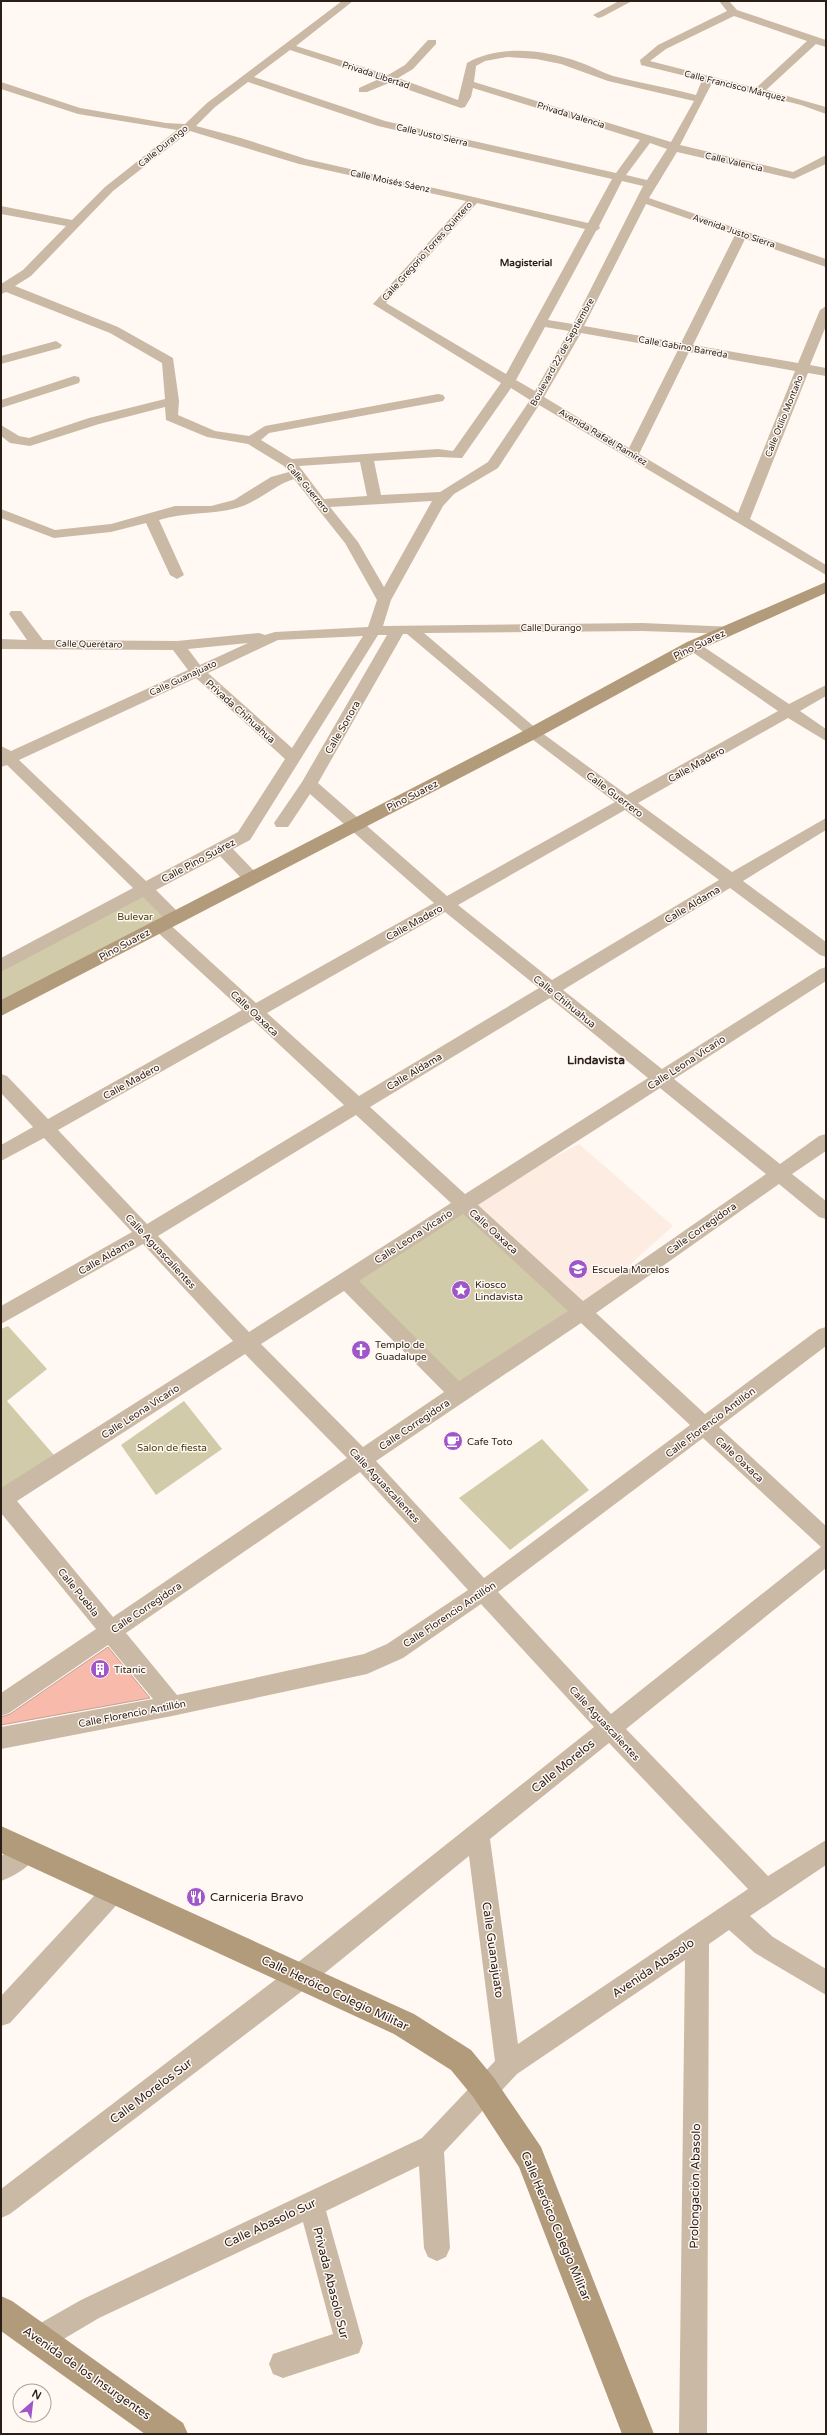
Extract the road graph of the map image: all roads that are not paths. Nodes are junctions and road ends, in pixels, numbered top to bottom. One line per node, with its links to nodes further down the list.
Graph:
1 (348, 1): 9 (street, Calle Durango)
2 (627, 1): 5 (street)
3 (724, 1): 4 (street)
4 (733, 12): 6 (street); 12 (street, Calle Francisco Márquez)
5 (598, 15)
6 (813, 41): 8 (street); 16 (street)
7 (432, 42): 11 (street)
8 (826, 44)
9 (290, 47): 10 (street, Calle Durango); 11 (street, Privada Libertad)
10 (248, 79): 19 (street, Calle Durango); 24 (street, Calle Justo Sierra)
11 (390, 79): 13 (street, Privada Libertad); 15 (street)
12 (708, 79): 16 (street, Calle Francisco Márquez); 17 (street, Boulevard 22 de Septiembre)
13 (467, 83): 17 (street); 20 (street, Privada Valencia)
14 (1, 85): 19 (street, Calle Moisés Sáenz)
15 (363, 90)
16 (758, 92): 18 (street, Calle Francisco Márquez)
17 (700, 99): 21 (street, Boulevard 22 de Septiembre)
18 (826, 111)
19 (188, 127): 26 (street, Calle Moisés Sáenz); 29 (street, Calle Durango)
20 (648, 138): 21 (street, Privada Valencia); 24 (street)
21 (674, 147): 23 (street, Calle Valencia); 25 (street, Boulevard 22 de Septiembre)
22 (826, 158): 23 (street)
23 (821, 168)
24 (620, 177): 25 (street, Calle Justo Sierra); 30 (street)
25 (650, 184): 27 (street, Boulevard 22 de Septiembre)
26 (474, 199): 30 (street, Calle Moisés Sáenz); 34 (street, Calle Gregorio Torres Quintero)
27 (642, 199): 31 (street, Avenida Justo Sierra); 37 (street, Boulevard 22 de Septiembre)
28 (1, 210): 29 (street)
29 (75, 224): 33 (street, Calle Durango)
30 (594, 228): 36 (street)
31 (742, 233): 32 (street, Avenida Justo Sierra); 39 (street)
32 (826, 263)
33 (3, 288): 47 (street, Calle Guerrero)
34 (379, 304): 44 (street, Avenida Rafaél Ramírez)
35 (826, 310): 41 (street, Calle Otilio Montaño)
36 (540, 322): 37 (street, Calle Gabino Barreda); 44 (street)
37 (577, 328): 39 (street, Calle Gabino Barreda); 45 (street, Boulevard 22 de Septiembre)
38 (56, 345): 40 (street)
39 (685, 348): 41 (street, Calle Gabino Barreda); 51 (street)
40 (1, 360)
41 (803, 368): 42 (street, Calle Gabino Barreda); 59 (street, Calle Otilio Montaño)
42 (826, 372)
43 (74, 380): 48 (street)
44 (508, 381): 45 (street, Avenida Rafaél Ramírez); 52 (street)
45 (538, 397): 51 (street, Avenida Rafaél Ramírez); 54 (street, Boulevard 22 de Septiembre)
46 (438, 398): 50 (street)
47 (172, 401): 49 (street); 50 (street, Calle Guerrero)
48 (1, 404)
49 (2, 431)
50 (252, 441): 53 (street, Calle Guerrero)
51 (632, 455): 59 (street, Avenida Rafaél Ramírez)
52 (366, 457): 53 (street); 55 (street)
53 (294, 468): 56 (street, Calle Guerrero); 58 (street)
54 (445, 496): 55 (street); 63 (street, Boulevard 22 de Septiembre)
55 (375, 499): 56 (street)
56 (321, 503): 63 (street, Calle Guerrero)
57 (1, 513): 58 (street)
58 (151, 518): 61 (street)
59 (742, 521): 60 (street, Avenida Rafaél Ramírez)
60 (826, 571)
61 (177, 575)
62 (826, 587): 67 (street, Pino Suarez)
63 (384, 600): 66 (street)
64 (16, 614): 70 (street)
65 (404, 629): 66 (street, Calle Durango); 67 (street, Calle Durango); 76 (street, Calle Guerrero); 80 (street, Calle Sonora)
66 (374, 630): 68 (street, Calle Guanajuato); 79 (street, Calle Pino Suárez)
67 (729, 630): 72 (street, Pino Suarez)
68 (274, 636): 71 (street, Calle Querétaro); 73 (street, Calle Guanajuato)
69 (1, 644): 70 (street, Calle Querétaro)
70 (38, 644): 71 (street, Calle Querétaro)
71 (177, 646): 73 (street, Privada Chihuahua)
72 (693, 646): 75 (street); 76 (street, Pino Suarez)
73 (197, 671): 78 (street, Calle Guanajuato); 79 (street, Privada Chihuahua)
74 (826, 690): 75 (street, Calle Madero)
75 (789, 711): 77 (street); 81 (street, Calle Madero)
76 (533, 733): 81 (street, Calle Guerrero); 84 (street, Pino Suarez)
77 (826, 736)
78 (4, 757): 88 (street, Calle Oaxaca)
79 (292, 757): 85 (street, Calle Pino Suárez)
80 (309, 784): 82 (street, Calle Sonora); 84 (street, Calle Chihuahua)
81 (626, 803): 87 (street, Calle Guerrero); 89 (street, Calle Madero)
82 (282, 823)
83 (826, 823): 87 (street, Calle Aldama)
84 (356, 824): 86 (street, Pino Suarez); 89 (street, Calle Chihuahua)
85 (222, 848): 86 (street); 88 (street, Calle Pino Suárez)
86 (251, 878): 90 (street, Pino Suarez)
87 (731, 880): 91 (street, Calle Guerrero); 94 (street, Calle Aldama)
88 (144, 889): 90 (street, Calle Oaxaca); 92 (street, Calle Pino Suárez)
89 (446, 904): 94 (street, Calle Chihuahua); 96 (street, Calle Madero)
90 (167, 921): 95 (street, Pino Suarez); 96 (street, Calle Oaxaca)
91 (826, 951)
92 (1, 966)
93 (826, 973): 97 (street, Calle Leona Vicario)
94 (550, 989): 97 (street, Calle Chihuahua); 99 (street, Calle Aldama)
95 (1, 1009)
96 (254, 1012): 99 (street, Calle Oaxaca); 100 (street, Calle Madero)
97 (661, 1078): 103 (street, Calle Chihuahua); 104 (street, Calle Leona Vicario)
98 (1, 1081): 100 (street, Calle Aguascalientes)
99 (356, 1106): 104 (street, Calle Oaxaca); 106 (street, Calle Aldama)
100 (46, 1128): 102 (street, Calle Madero); 106 (street, Calle Aguascalientes)
101 (826, 1141): 103 (street, Calle Corregidora)
102 (1, 1154)
103 (779, 1174): 105 (street, Calle Chihuahua); 108 (street, Calle Corregidora)
104 (464, 1203): 107 (street, Calle Leona Vicario); 108 (street, Calle Oaxaca)
105 (826, 1212)
106 (145, 1234): 109 (street, Calle Aldama); 111 (street, Calle Aguascalientes)
107 (345, 1280): 111 (street, Calle Leona Vicario); 112 (street)
108 (582, 1312): 112 (street, Calle Corregidora); 113 (street, Calle Oaxaca)
109 (1, 1316)
110 (826, 1335): 113 (street, Calle Florencio Antillón)
111 (247, 1343): 114 (street, Calle Aguascalientes); 115 (street, Calle Leona Vicario)
112 (458, 1393): 114 (street, Calle Corregidora)
113 (705, 1426): 116 (street, Calle Oaxaca); 118 (street, Calle Florencio Antillón)
114 (362, 1460): 118 (street, Calle Aguascalientes); 119 (street, Calle Corregidora)
115 (2, 1499): 119 (street, Calle Puebla)
116 (826, 1540)
117 (826, 1555): 122 (street, Calle Morelos)
118 (484, 1591): 121 (street, Calle Florencio Antillón); 122 (street, Calle Aguascalientes)
119 (111, 1631): 120 (street, Calle Corregidora); 121 (street, Calle Puebla)
120 (1, 1706)
121 (172, 1706): 123 (street, Calle Florencio Antillón)
122 (610, 1729): 124 (street, Calle Morelos); 130 (street, Calle Aguascalientes)
123 (1, 1738)
124 (478, 1834): 133 (street, Calle Morelos); 136 (street, Calle Guanajuato)
125 (1, 1839): 126 (street, Calle Heróico Colegio Militar)
126 (27, 1851): 128 (street); 129 (street, Calle Heróico Colegio Militar)
127 (826, 1851): 130 (street, Avenida Abasolo)
128 (1, 1870)
129 (114, 1891): 133 (street, Calle Heróico Colegio Militar); 135 (street)
130 (766, 1891): 131 (street, Avenida Abasolo)
131 (731, 1916): 132 (street, Avenida Abasolo); 134 (street)
132 (697, 1939): 136 (street, Avenida Abasolo); 147 (street, Prolongación Abasolo)
133 (301, 1976): 137 (street, Calle Heróico Colegio Militar); 140 (street, Calle Morelos Sur)
134 (826, 1983)
135 (1, 2014)
136 (508, 2065): 137 (street, Avenida Abasolo)
137 (484, 2088): 138 (street, Calle Abasolo Sur); 146 (street, Calle Heróico Colegio Militar)
138 (430, 2147): 139 (street, Calle Abasolo Sur); 141 (street)
139 (310, 2204): 143 (street, Calle Abasolo Sur); 144 (street, Privada Abasolo Sur)
140 (1, 2205)
141 (438, 2248)
142 (1, 2312): 143 (street, Avenida de los Insurgentes)
143 (40, 2339): 145 (street, Avenida de los Insurgentes)
144 (283, 2364)
145 (172, 2434)
146 (638, 2434)
147 (693, 2434)

